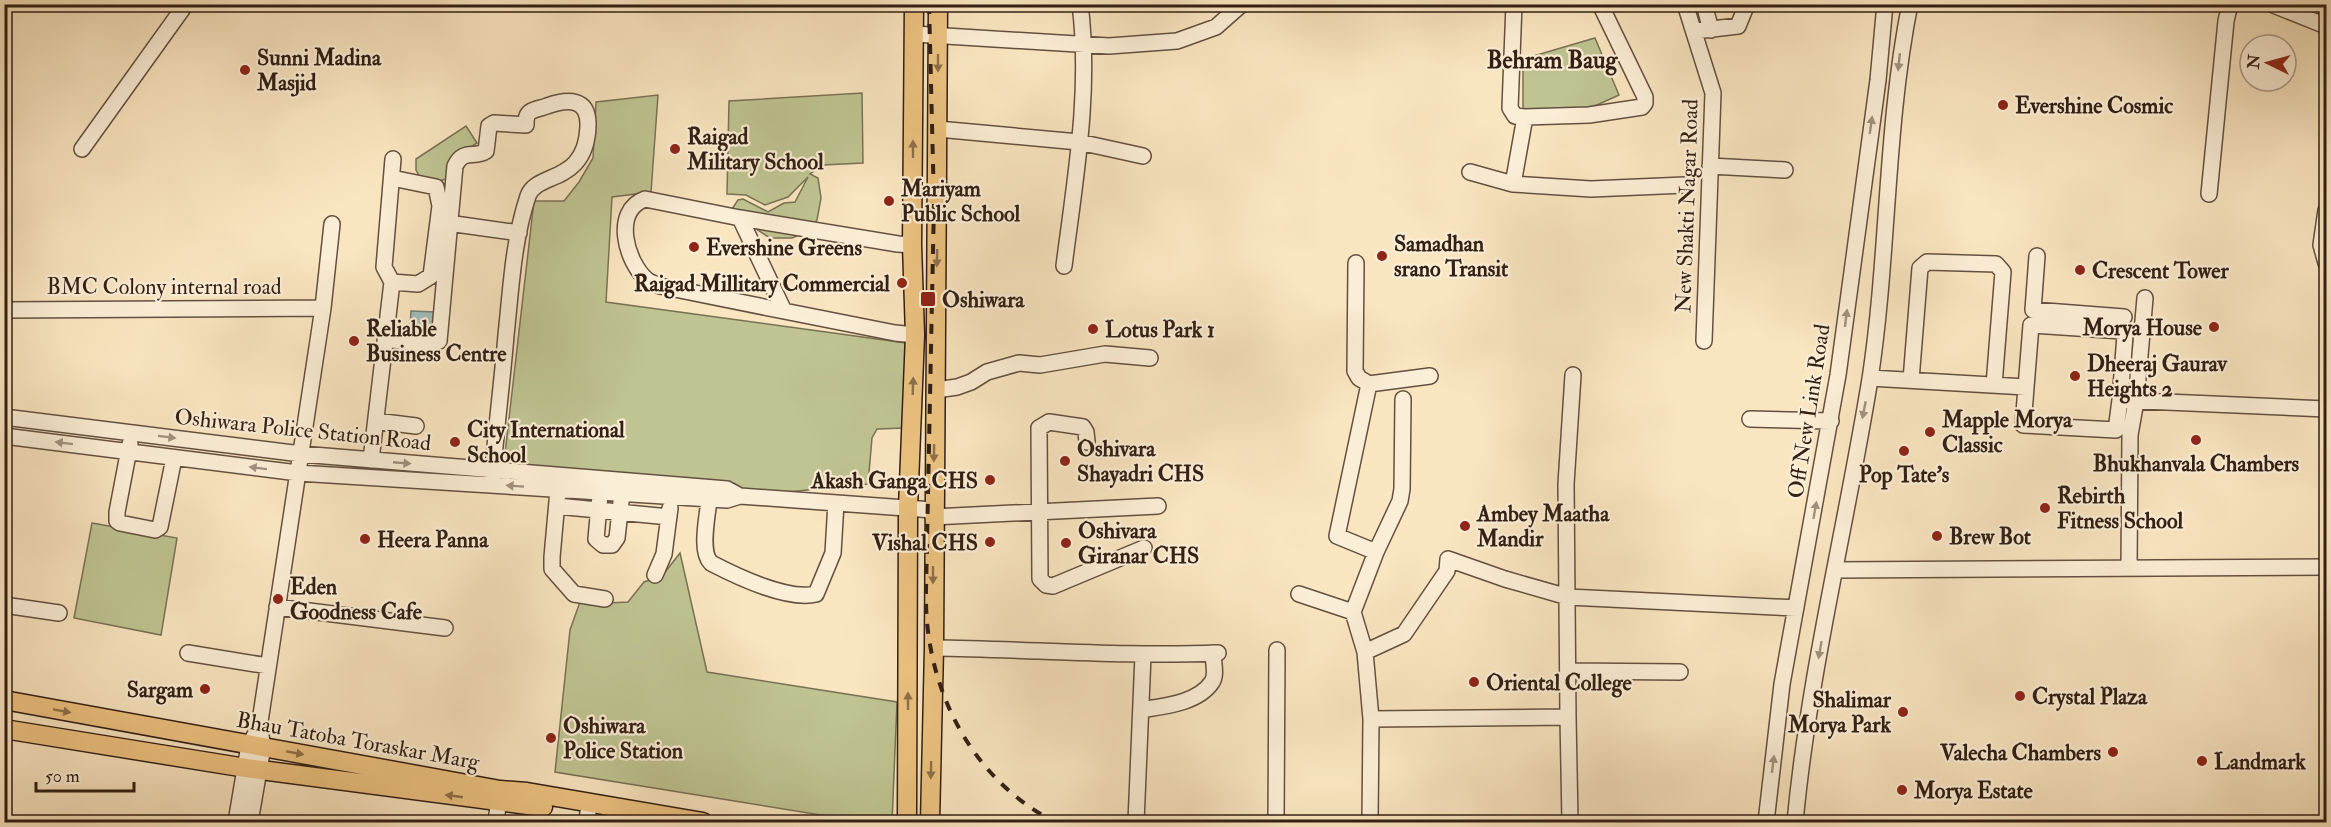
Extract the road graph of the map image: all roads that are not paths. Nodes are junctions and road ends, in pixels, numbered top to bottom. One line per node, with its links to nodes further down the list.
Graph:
1 (186, 4): 24 (street)
2 (914, 4): 18 (main road)
3 (938, 4): 19 (main road)
4 (1080, 4): 20 (street)
5 (1242, 4): 20 (street)
6 (1514, 4): 21 (street)
7 (1600, 4): 21 (street)
8 (1685, 4): 17 (street, New Shakti Nagar Road)
9 (1704, 4): 16 (street)
10 (1747, 4): 16 (street)
11 (1885, 4): 70 (street, Off New Link Road, one-way to 11)
12 (1910, 4): 57 (street, one-way to 57)
13 (2230, 4): 33 (street)
14 (2271, 4): 15 (street)
15 (2326, 26)
16 (1711, 30): 17 (street)
17 (1695, 31): 27 (street, New Shakti Nagar Road)
18 (914, 34): 19 (street); 39 (main road, one-way to 18)
19 (938, 37): 20 (street); 22 (main road, one-way to 22)
20 (1085, 44): 23 (street)
21 (1525, 117): 31 (street)
22 (938, 129): 23 (street); 62 (main road, one-way to 62)
23 (1079, 142): 25 (street); 43 (street)
24 (82, 149)
25 (1143, 156)
26 (393, 159): 30 (street)
27 (1710, 166): 28 (street); 53 (street, New Shakti Nagar Road)
28 (1785, 170)
29 (1470, 172): 31 (street)
30 (392, 178): 36 (street); 44 (street)
31 (1513, 184): 32 (street)
32 (1685, 185)
33 (2209, 194)
34 (2326, 210): 42 (street)
35 (740, 218): 39 (street); 48 (street); 48 (street)
36 (444, 222): 38 (street); 38 (street); 44 (street); 52 (street)
37 (332, 224): 46 (street)
38 (519, 233): 82 (street)
39 (912, 245): 51 (main road)
40 (2037, 256): 50 (street)
41 (1356, 263): 59 (street)
42 (2326, 263)
43 (1064, 266)
44 (392, 282): 52 (street)
45 (2145, 298): 65 (street)
46 (323, 308): 47 (street, BMC Colony internal road); 77 (street)
47 (4, 310)
48 (784, 311): 51 (street)
49 (2124, 317): 50 (street)
50 (2032, 318): 61 (street); 64 (street)
51 (915, 335): 92 (main road, one-way to 51)
52 (386, 339): 69 (street)
53 (1704, 341)
54 (1150, 358): 62 (street)
55 (1573, 375): 105 (street)
56 (1430, 376): 59 (street)
57 (1870, 378): 58 (street); 102 (street, one-way to 102)
58 (1911, 380): 60 (street); 60 (street)
59 (1369, 384): 99 (street)
60 (1994, 385): 61 (street)
61 (2026, 387): 64 (street)
62 (936, 390): 96 (main road, one-way to 96)
63 (1403, 399): 99 (street)
64 (2120, 400): 65 (street)
65 (2136, 401): 66 (street); 101 (street)
66 (2326, 409)
67 (4, 417): 72 (street, Oshiwara Police Station Road)
68 (1750, 419): 70 (street)
69 (376, 421): 71 (street); 80 (street)
70 (1831, 421): 109 (street, Off New Link Road, one-way to 70)
71 (416, 426)
72 (133, 433): 74 (street, Oshiwara Police Station Road, one-way to 74); 76 (street)
73 (4, 436): 76 (street, Oshiwara Police Station Road, one-way to 73)
74 (193, 440): 77 (street, Oshiwara Police Station Road); 79 (street)
75 (1087, 442): 95 (street)
76 (129, 452): 78 (street, Oshiwara Police Station Road); 78 (street)
77 (301, 454): 80 (street, Oshiwara Police Station Road); 81 (street)
78 (174, 458): 79 (street, Oshiwara Police Station Road)
79 (190, 459): 81 (street, Oshiwara Police Station Road, one-way to 79)
80 (371, 460): 82 (street, Oshiwara Police Station Road, one-way to 82)
81 (298, 473): 82 (street, Oshiwara Police Station Road); 108 (street)
82 (492, 477): 83 (street, Oshiwara Police Station Road)
83 (559, 482): 84 (street, Oshiwara Police Station Road); 90 (street)
84 (601, 485): 85 (street, Oshiwara Police Station Road); 93 (street)
85 (622, 487): 86 (street, Oshiwara Police Station Road); 87 (street, Oshiwara Police Station Road); 94 (street)
86 (672, 496): 88 (street, Oshiwara Police Station Road); 97 (street)
87 (740, 496): 88 (street, Oshiwara Police Station Road); 89 (street, Oshiwara Police Station Road)
88 (708, 499): 89 (street)
89 (836, 502): 92 (street, Oshiwara Police Station Road)
90 (557, 506): 93 (street); 106 (street)
91 (1158, 506): 95 (street, Oshiwara Police Station Road)
92 (908, 508): 96 (street, Oshiwara Police Station Road); 135 (main road, one-way to 92)
93 (599, 510): 94 (street); 94 (street)
94 (620, 511): 97 (street)
95 (1039, 512): 96 (street, Oshiwara Police Station Road); 98 (street)
96 (933, 513): 113 (main road, one-way to 113)
97 (669, 516): 103 (street)
98 (1144, 548)
99 (1376, 552): 110 (street)
100 (2326, 567): 101 (street)
101 (2129, 568): 102 (street)
102 (1835, 570): 142 (street, one-way to 142)
103 (655, 575)
104 (1299, 594): 110 (street)
105 (1568, 597): 109 (street); 115 (street); 119 (street)
106 (605, 599)
107 (4, 605): 111 (street)
108 (277, 607): 112 (street); 118 (street)
109 (1796, 609): 141 (street, Off New Link Road, one-way to 109)
110 (1353, 612): 115 (street)
111 (59, 613)
112 (445, 628)
113 (934, 648): 117 (street); 136 (main road, one-way to 136)
114 (1277, 650): 138 (street)
115 (1365, 652): 124 (street)
116 (188, 653): 118 (street)
117 (1143, 655): 122 (street); 137 (street)
118 (268, 666): 126 (street)
119 (1568, 671): 120 (street); 123 (street)
120 (1680, 672)
121 (4, 700): 126 (main road, Bhau Tatoba Toraskar Marg, one-way to 126)
122 (1146, 709)
123 (1568, 717): 124 (street); 140 (street)
124 (1371, 719): 139 (street)
125 (4, 729): 127 (main road, Bhau Tatoba Toraskar Marg)
126 (256, 746): 127 (street); 128 (main road, Bhau Tatoba Toraskar Marg, one-way to 128)
127 (253, 769): 128 (main road, Bhau Tatoba Toraskar Marg, one-way to 127); 130 (street); 131 (street)
128 (499, 796): 129 (main road, Bhau Tatoba Toraskar Marg); 132 (street); 134 (main road, Bhau Tatoba Toraskar Marg)
129 (587, 817): 133 (main road, Bhau Tatoba Toraskar Marg)
130 (236, 822)
131 (250, 822)
132 (496, 822)
133 (637, 822)
134 (703, 822)
135 (907, 822)
136 (930, 822)
137 (1136, 822)
138 (1276, 822)
139 (1370, 822)
140 (1570, 822)
141 (1766, 822)
142 (1795, 822)

